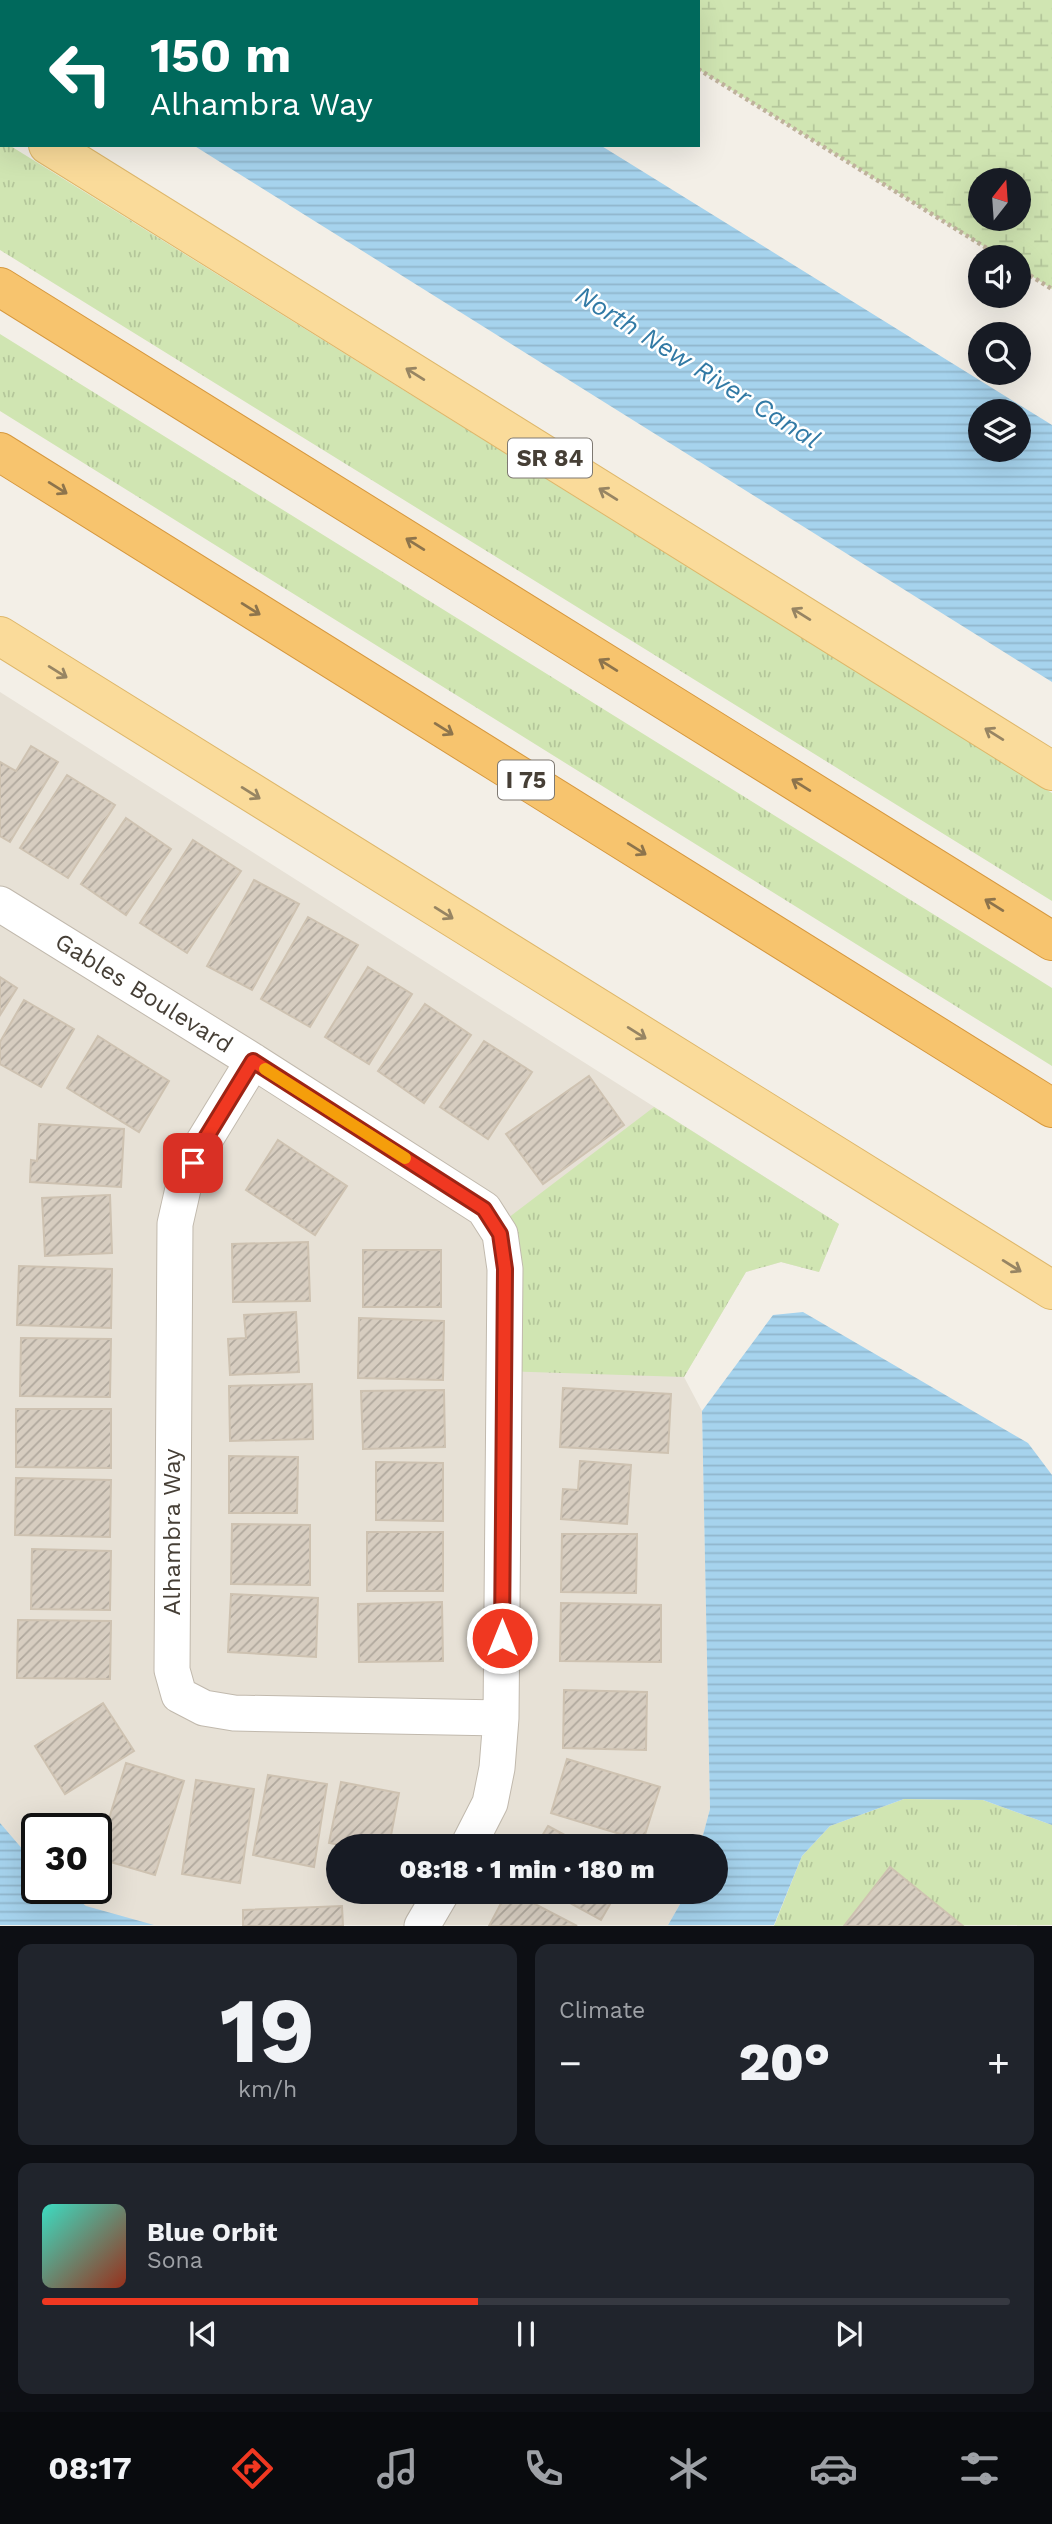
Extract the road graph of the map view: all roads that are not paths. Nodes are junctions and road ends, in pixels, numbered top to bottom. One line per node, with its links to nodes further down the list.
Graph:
1 (51, 147): 5 (main road, SR 84, one-way to 1)
2 (0, 286): 7 (highway, one-way to 2)
3 (0, 452): 9 (highway, I 75, one-way to 9)
4 (0, 636): 10 (main road, one-way to 10)
5 (1052, 771)
6 (0, 904): 8 (street, Gables Boulevard)
7 (1052, 941)
8 (253, 1061): 11 (street, Gables Boulevard); 11 (street, Alhambra Way)
9 (1052, 1108)
10 (1052, 1290)
11 (502, 1718): 12 (street, Gables Boulevard)
12 (474, 1834)
13 (435, 1904): 14 (street)
14 (422, 1926)

